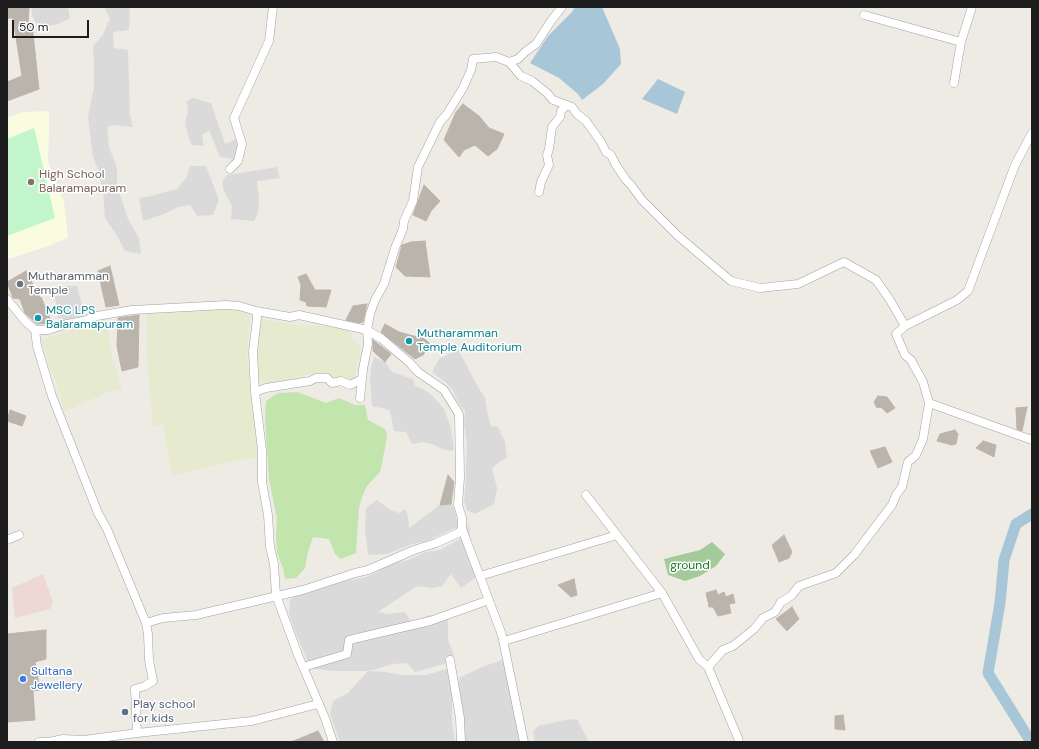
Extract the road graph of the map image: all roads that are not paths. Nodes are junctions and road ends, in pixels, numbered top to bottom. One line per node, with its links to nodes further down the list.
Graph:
1 (273, 7): 10 (street)
2 (562, 7): 6 (street)
3 (972, 7): 5 (street)
4 (864, 15): 5 (street)
5 (961, 42): 7 (street)
6 (509, 62): 8 (street); 16 (street)
7 (954, 83)
8 (566, 106): 11 (street); 14 (street)
9 (1032, 133): 14 (street)
10 (230, 169)
11 (539, 192)
12 (7, 299): 15 (street)
13 (256, 311): 15 (street); 16 (street); 18 (street)
14 (905, 326): 20 (street)
15 (35, 330): 31 (street)
16 (367, 330): 17 (street); 23 (street)
17 (362, 379): 18 (street); 19 (street)
18 (255, 392): 29 (street)
19 (360, 398)
20 (929, 403): 21 (street); 35 (street)
21 (1032, 440)
22 (586, 495): 25 (street)
23 (462, 529): 27 (street); 29 (street)
24 (19, 535): 26 (street)
25 (617, 535): 27 (street); 28 (street)
26 (7, 540)
27 (480, 576): 30 (street)
28 (662, 593): 32 (street); 35 (street)
29 (276, 595): 31 (street); 34 (street)
30 (489, 600): 32 (street); 34 (street)
31 (146, 623): 37 (street)
32 (504, 641): 41 (street)
33 (450, 660): 40 (street)
34 (303, 667): 36 (street)
35 (708, 667): 42 (street)
36 (318, 704): 37 (street); 39 (street)
37 (137, 733): 38 (street)
38 (39, 742)
39 (333, 742)
40 (462, 742)
41 (524, 742)
42 (739, 742)

